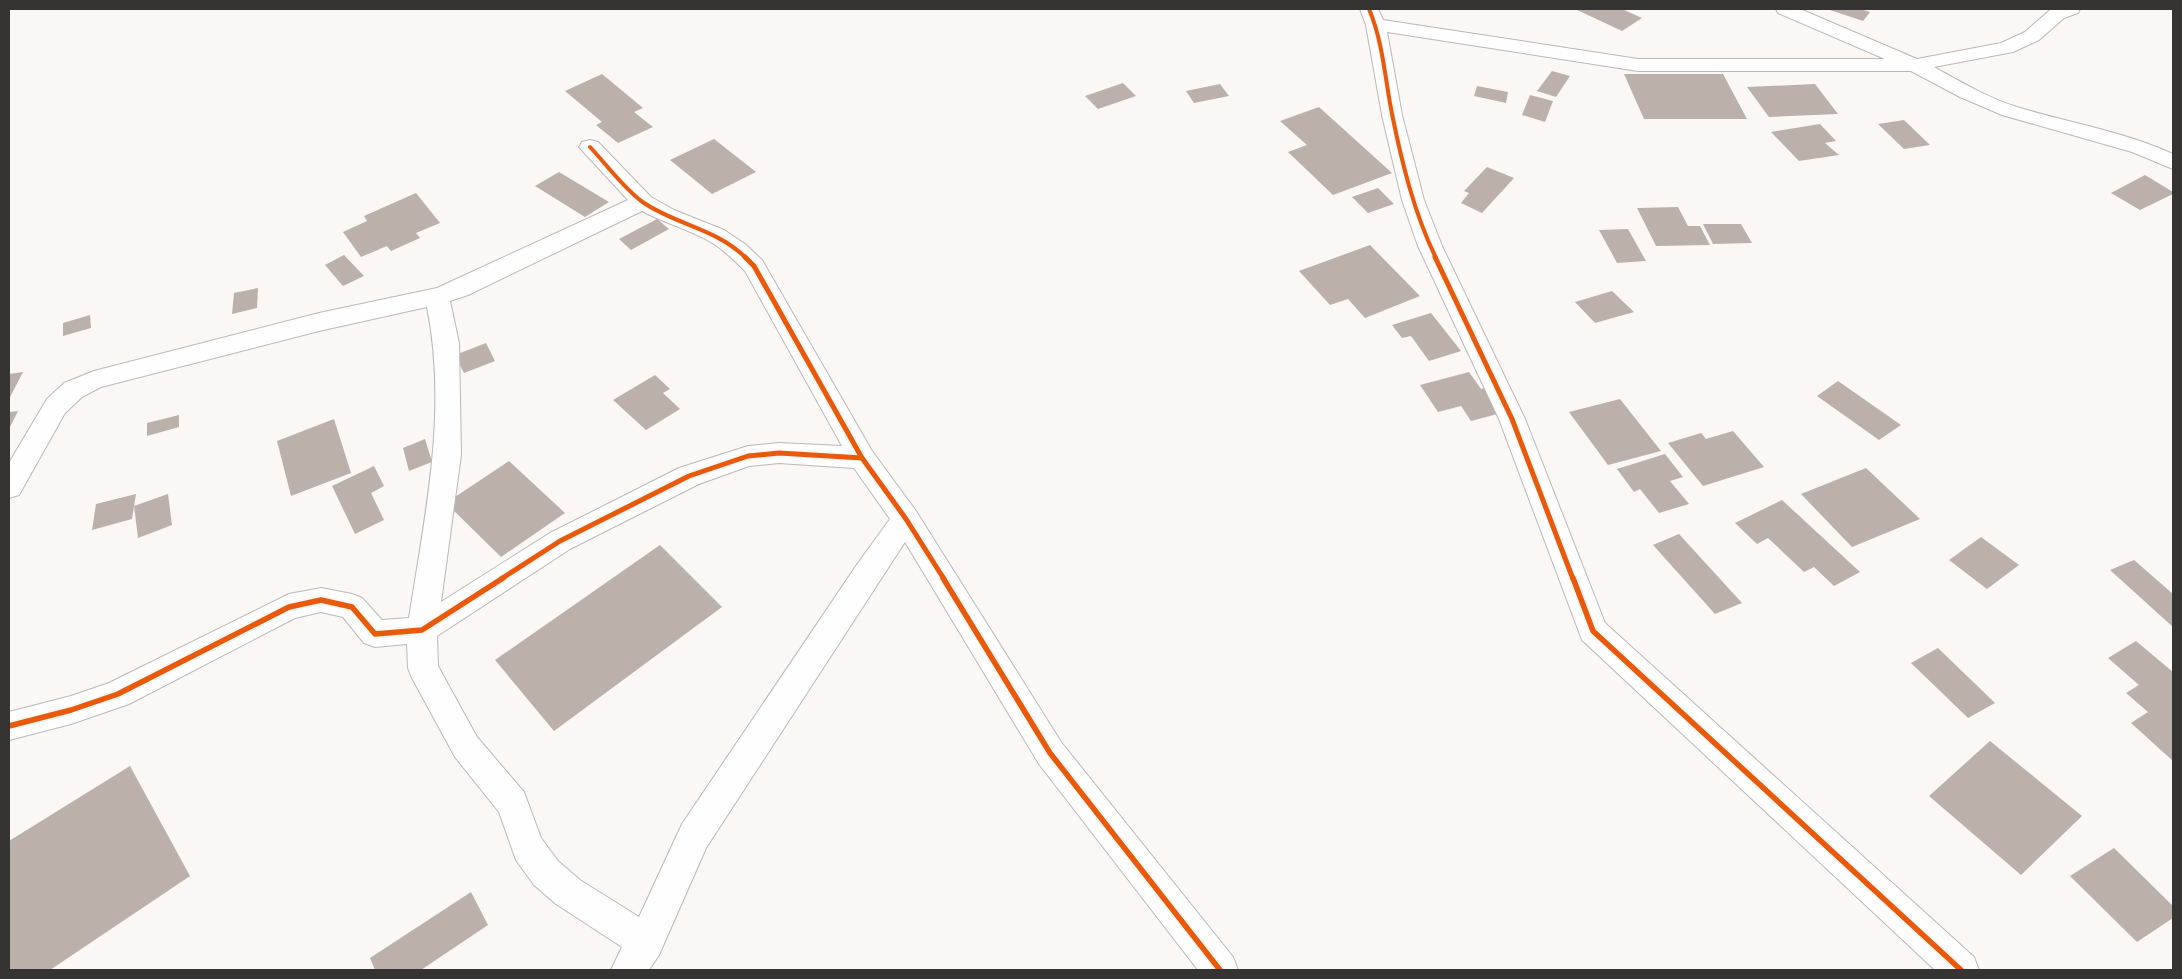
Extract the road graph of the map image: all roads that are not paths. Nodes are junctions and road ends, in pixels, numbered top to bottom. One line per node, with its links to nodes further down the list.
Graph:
1 (1784, 9): 4 (street)
2 (2071, 9): 4 (street)
3 (1372, 17): 4 (street); 17 (street)
4 (1916, 65): 6 (street)
5 (590, 147): 7 (street)
6 (2173, 162)
7 (644, 202): 8 (street); 9 (street)
8 (437, 296): 10 (street); 12 (street)
9 (862, 458): 11 (street); 12 (street)
10 (9, 487)
11 (906, 520): 14 (street); 16 (street)
12 (422, 630): 13 (street); 14 (street)
13 (9, 726)
14 (646, 942): 15 (street)
15 (629, 970)
16 (1220, 970)
17 (1961, 970)

